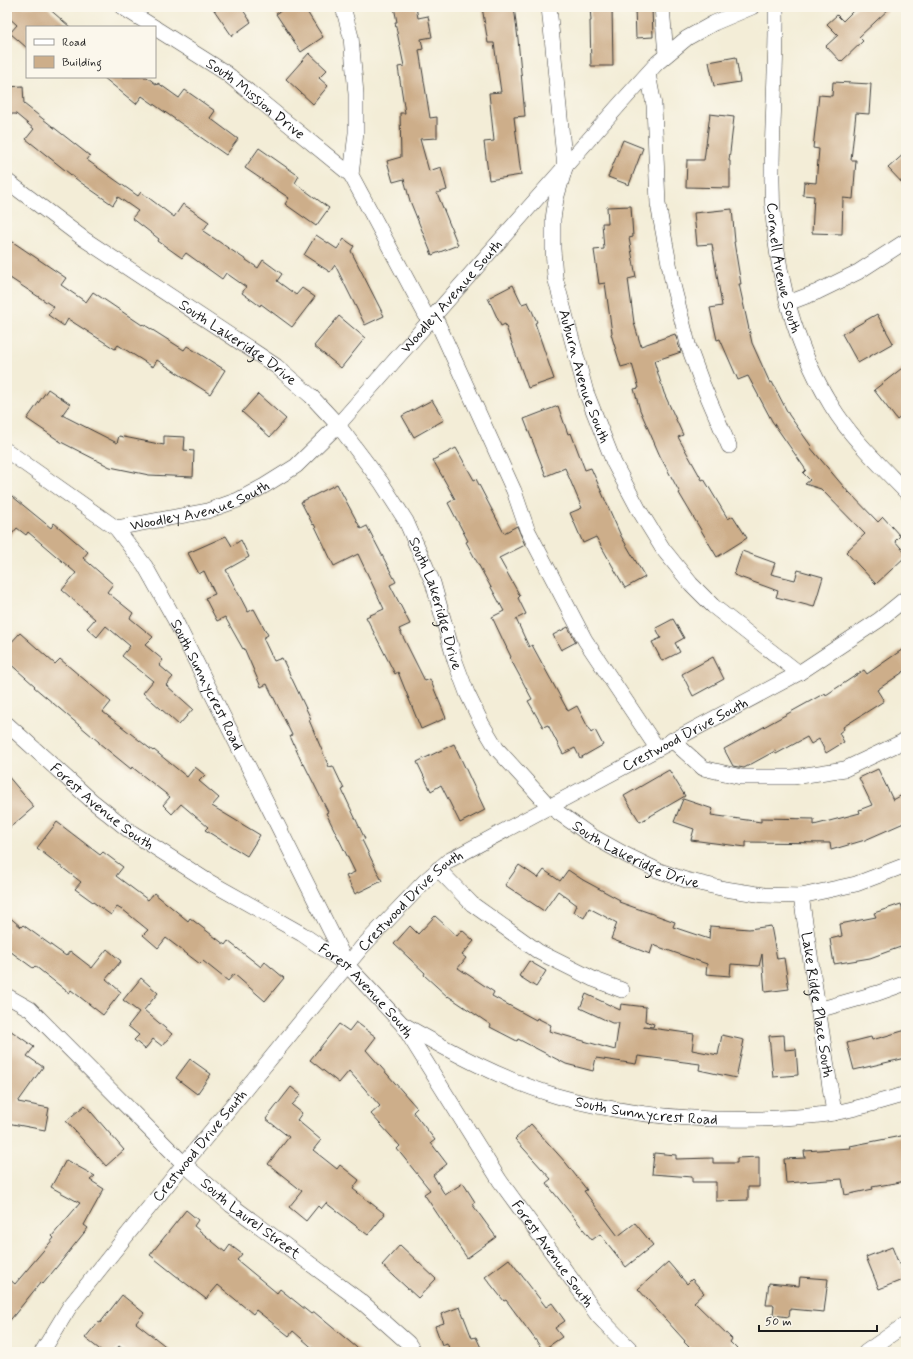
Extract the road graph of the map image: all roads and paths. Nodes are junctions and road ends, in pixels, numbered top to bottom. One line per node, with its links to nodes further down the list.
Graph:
1 (122, 7): 7 (street, South Mission Drive)
2 (343, 7): 12 (street)
3 (549, 7): 11 (street, Auburn Avenue South)
4 (662, 7): 9 (street)
5 (752, 7): 9 (street, Woodley Avenue South)
6 (776, 7): 15 (street, Cornell Avenue South)
7 (152, 26)
8 (156, 28): 12 (street, South Mission Drive)
9 (666, 55): 10 (street, Woodley Avenue South)
10 (648, 74): 11 (street, Woodley Avenue South); 18 (street)
11 (564, 168): 16 (street, Woodley Avenue South); 23 (street, Auburn Avenue South)
12 (351, 175): 16 (street)
13 (7, 181): 17 (street, South Lakeridge Drive)
14 (906, 241): 15 (street)
15 (788, 303): 20 (street, Cornell Avenue South)
16 (431, 318): 17 (street, Woodley Avenue South); 27 (street)
17 (338, 425): 21 (street, Woodley Avenue South); 28 (street, South Lakeridge Drive)
18 (729, 446)
19 (7, 451): 21 (street, South Sunnycrest Road)
20 (906, 492)
21 (116, 528): 32 (street, South Sunnycrest Road)
22 (906, 598): 23 (street, Crestwood Drive South)
23 (799, 673): 25 (street, Crestwood Drive South)
24 (7, 724): 32 (street, Forest Avenue South)
25 (672, 740): 26 (street); 27 (street, Crestwood Drive South)
26 (906, 740)
27 (657, 748): 28 (street, Crestwood Drive South)
28 (549, 806): 30 (street, Crestwood Drive South); 31 (street, South Lakeridge Drive)
29 (906, 865): 31 (street, South Lakeridge Drive)
30 (438, 869): 32 (street, Crestwood Drive South); 34 (street)
31 (801, 896): 36 (street, Lake Ridge Place South)
32 (347, 965): 37 (street, Forest Avenue South); 40 (street, Crestwood Drive South)
33 (906, 983): 36 (street)
34 (622, 990)
35 (7, 996): 40 (street, South Laurel Street)
36 (818, 1010): 39 (street, Lake Ridge Place South)
37 (402, 1024): 39 (street, South Sunnycrest Road); 44 (street, Forest Avenue South)
38 (906, 1094): 39 (street, South Sunnycrest Road)
39 (834, 1113)
40 (184, 1164): 42 (street, Crestwood Drive South); 43 (street, South Laurel Street)
41 (906, 1324): 45 (street)
42 (42, 1352)
43 (414, 1352)
44 (633, 1352)
45 (866, 1352)

